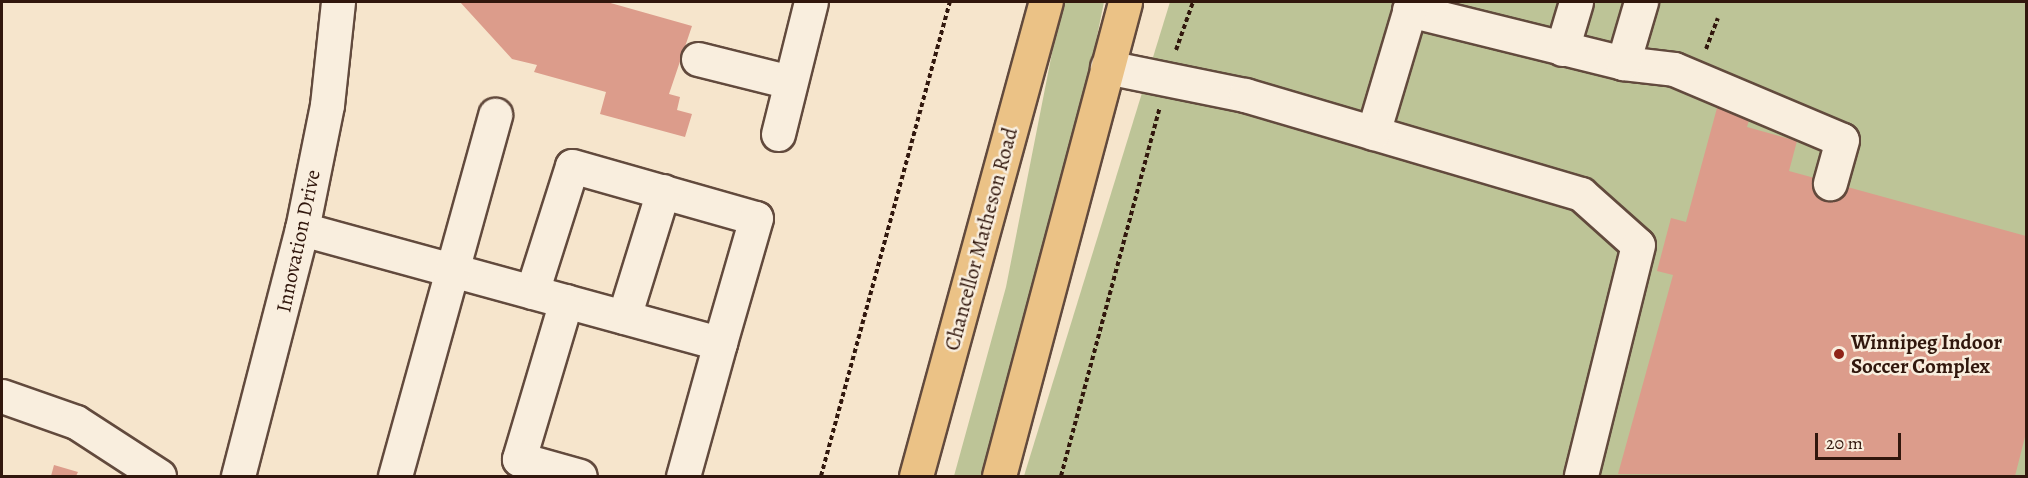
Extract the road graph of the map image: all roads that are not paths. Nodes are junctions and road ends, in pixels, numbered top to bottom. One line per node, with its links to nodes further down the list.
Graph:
1 (338, 2): 19 (street, Innovation Drive)
2 (809, 2): 13 (street)
3 (1046, 2): 32 (main road, Chancellor Matheson Road)
4 (1125, 2): 12 (main road)
5 (1576, 2): 9 (street)
6 (1641, 2): 11 (street)
7 (1410, 6): 8 (street); 15 (street)
8 (1485, 14): 9 (street)
9 (1562, 49): 11 (street)
10 (698, 59): 13 (street)
11 (1623, 63): 17 (street)
12 (1107, 67): 15 (street); 26 (main road)
13 (790, 82): 16 (street)
14 (495, 115): 20 (street)
15 (1373, 133): 33 (street)
16 (778, 134)
17 (1830, 183)
18 (663, 191): 21 (street); 23 (street); 24 (street)
19 (302, 229): 20 (street); 28 (street, Innovation Drive)
20 (451, 270): 21 (street); 29 (street)
21 (532, 292): 22 (street)
22 (566, 301): 23 (street); 30 (street)
23 (624, 317): 24 (street)
24 (720, 343): 31 (street)
25 (2, 396): 27 (street)
26 (1002, 476)
27 (159, 477)
28 (238, 477)
29 (395, 477)
30 (580, 477)
31 (683, 477)
32 (916, 477)
33 (1581, 477)

